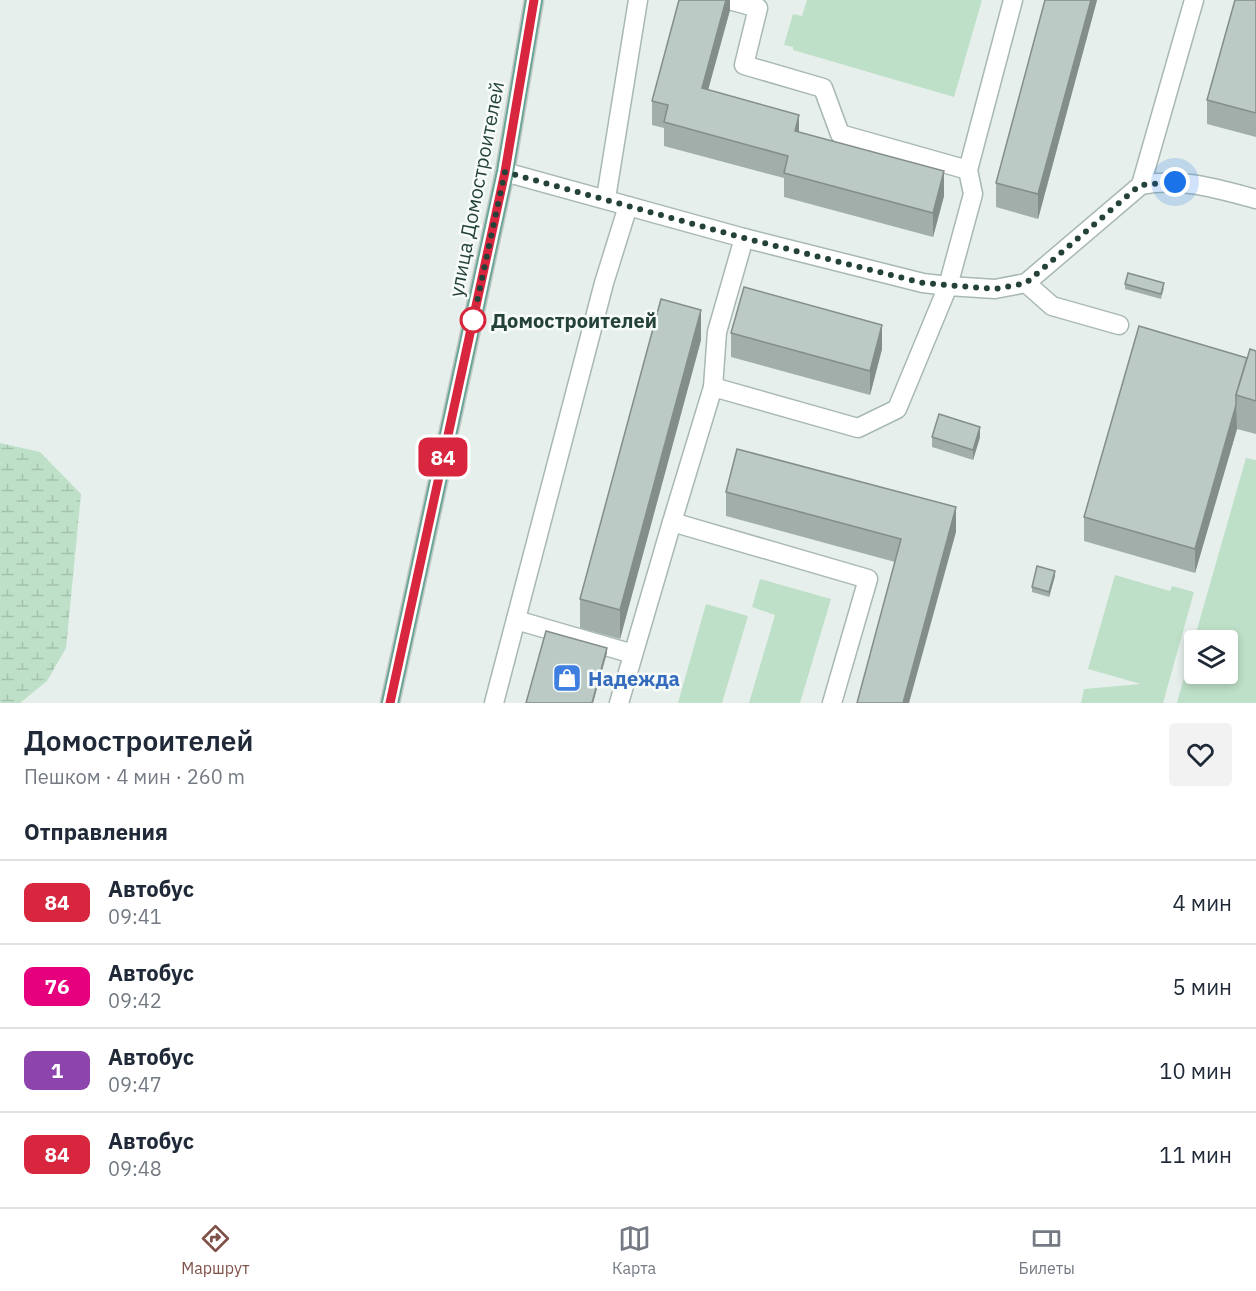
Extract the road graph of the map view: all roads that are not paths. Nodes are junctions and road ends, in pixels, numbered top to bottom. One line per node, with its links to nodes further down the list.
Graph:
1 (534, 0): 8 (main road, улица Домостроителей)
2 (638, 0): 10 (lane)
3 (729, 0): 6 (lane)
4 (1013, 0): 7 (lane)
5 (1194, 0): 9 (lane)
6 (763, 4): 7 (lane)
7 (968, 170): 15 (lane)
8 (505, 172): 10 (lane); 21 (main road, улица Домостроителей)
9 (1140, 185): 11 (lane); 14 (lane)
10 (606, 198): 12 (lane)
11 (1256, 200)
12 (628, 206): 13 (lane); 19 (lane)
13 (744, 238): 15 (lane); 17 (lane)
14 (1026, 283): 15 (lane); 16 (lane)
15 (948, 286): 17 (lane)
16 (1119, 325)
17 (713, 387): 18 (lane)
18 (672, 522): 20 (lane); 24 (lane)
19 (516, 620): 20 (lane); 22 (lane)
20 (633, 654): 23 (lane)
21 (390, 703)
22 (494, 703)
23 (619, 703)
24 (832, 703)

